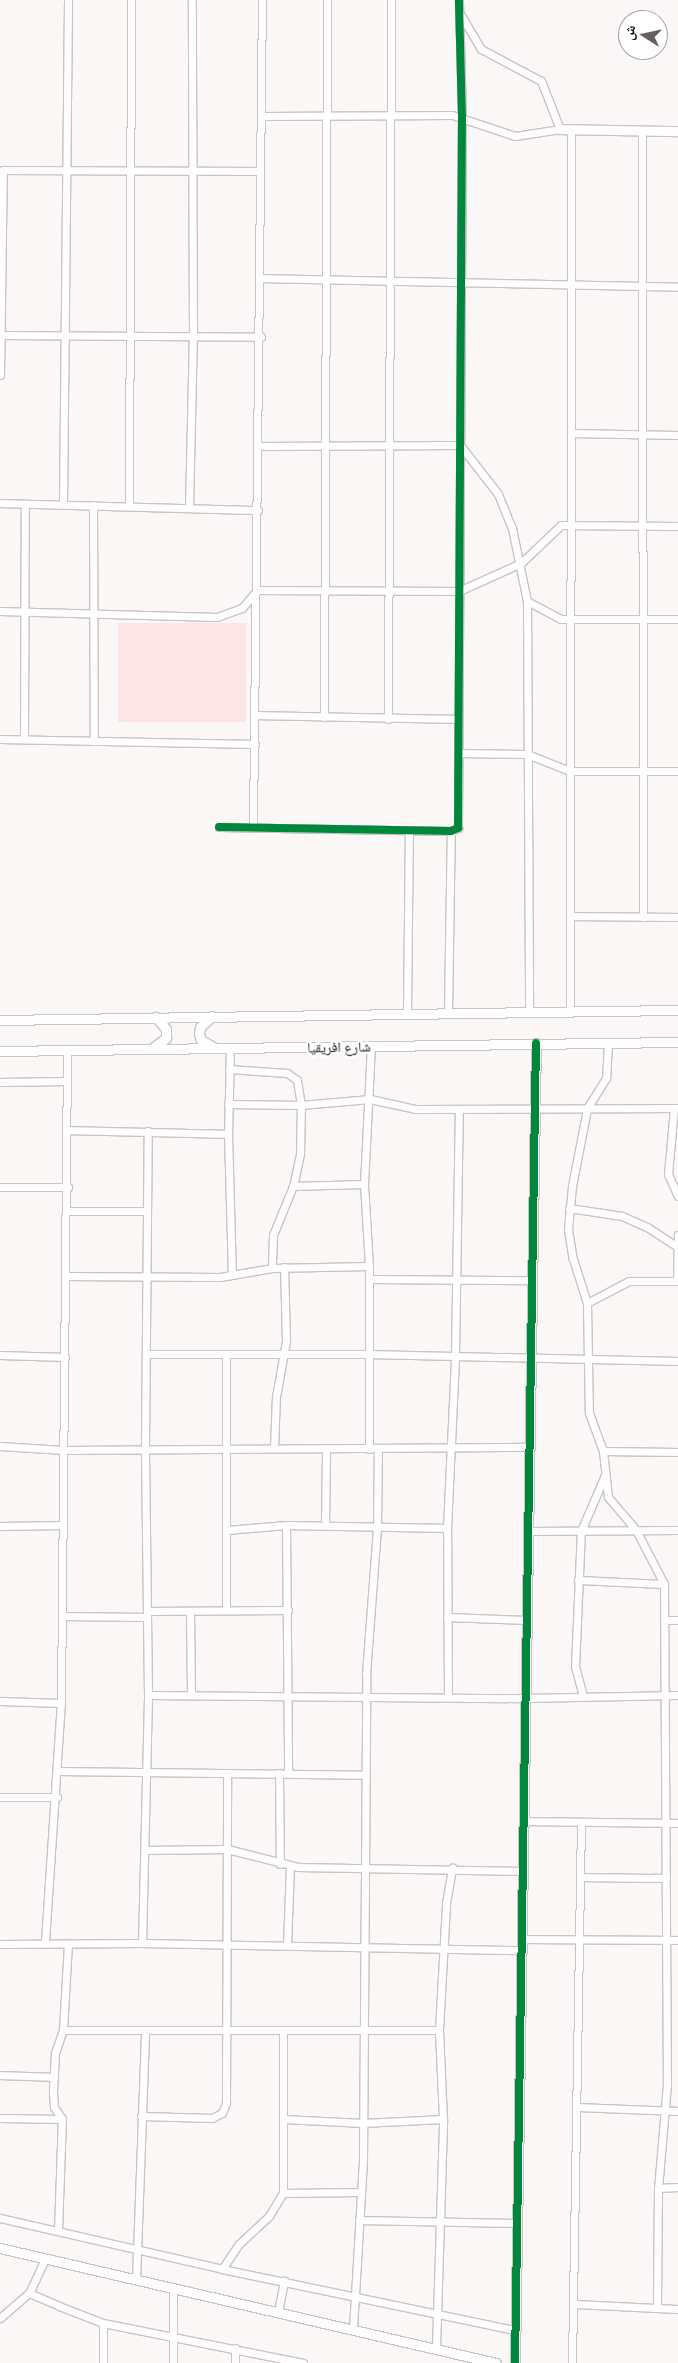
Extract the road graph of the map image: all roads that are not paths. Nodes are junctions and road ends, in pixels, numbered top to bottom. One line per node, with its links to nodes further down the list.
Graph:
1 (68, 0): 19 (street)
2 (131, 0): 20 (street)
3 (192, 0): 17 (street)
4 (262, 0): 9 (street)
5 (327, 0): 10 (street)
6 (391, 0): 11 (street)
7 (459, 0): 8 (street)
8 (459, 11): 12 (street); 13 (street)
9 (260, 116): 10 (street); 18 (street)
10 (328, 116): 11 (street); 22 (street)
11 (391, 116): 12 (street); 23 (street)
12 (462, 117): 13 (street); 24 (street)
13 (560, 129): 15 (street)
14 (678, 131): 16 (street)
15 (571, 132): 16 (street); 25 (street)
16 (642, 132): 26 (street)
17 (194, 171): 18 (street); 20 (street); 31 (street)
18 (260, 171): 21 (street)
19 (67, 172): 20 (street); 28 (street); 29 (street)
20 (131, 172): 30 (street)
21 (261, 278): 22 (street); 32 (street)
22 (326, 278): 23 (street); 37 (street)
23 (390, 280): 24 (street); 38 (street)
24 (461, 283): 25 (street); 39 (street)
25 (571, 287): 26 (street); 34 (street)
26 (642, 287): 27 (street); 35 (street)
27 (678, 288)
28 (1, 335): 29 (street); 33 (street)
29 (64, 336): 30 (street); 43 (street)
30 (129, 336): 31 (street); 45 (street)
31 (193, 337): 32 (street); 46 (street)
32 (260, 337): 40 (street)
33 (0, 375)
34 (571, 433): 35 (street); 48 (street)
35 (642, 434): 36 (street); 49 (street)
36 (678, 435)
37 (326, 445): 38 (street); 40 (street); 53 (street)
38 (388, 445): 39 (street); 54 (street)
39 (460, 445): 51 (street); 55 (street)
40 (260, 446): 47 (street)
41 (0, 503): 42 (street)
42 (26, 504): 43 (street); 58 (street)
43 (63, 504): 44 (street)
44 (93, 505): 45 (street); 59 (street)
45 (129, 506): 46 (street)
46 (190, 508): 47 (street)
47 (258, 510): 52 (street)
48 (570, 526): 49 (street); 51 (street); 60 (street)
49 (643, 526): 50 (street); 61 (street)
50 (678, 526)
51 (521, 563): 55 (street); 56 (street)
52 (257, 590): 53 (street); 59 (street); 63 (street)
53 (324, 590): 54 (street); 64 (street)
54 (387, 590): 55 (street); 65 (street)
55 (459, 590): 66 (street)
56 (528, 601): 60 (street); 72 (street)
57 (0, 611): 58 (street)
58 (25, 611): 59 (street); 68 (street)
59 (94, 612): 69 (street)
60 (570, 617): 61 (street); 73 (street)
61 (643, 618): 62 (street); 74 (street)
62 (678, 619)
63 (255, 715): 64 (street); 70 (street)
64 (324, 717): 65 (street)
65 (388, 719): 66 (street)
66 (458, 719): 71 (street)
67 (0, 739): 68 (street)
68 (24, 739): 69 (street)
69 (94, 741): 70 (street)
70 (255, 744): 77 (street)
71 (458, 753): 72 (street); 79 (street)
72 (527, 754): 73 (street); 84 (street)
73 (570, 771): 74 (street); 80 (street)
74 (643, 771): 75 (street); 81 (street)
75 (678, 771)
76 (219, 827): 77 (street)
77 (253, 827): 78 (street)
78 (409, 830): 79 (street); 87 (street)
79 (451, 831): 86 (street)
80 (570, 916): 81 (street); 85 (street)
81 (643, 917): 82 (street)
82 (678, 917)
83 (678, 1010): 85 (street)
84 (529, 1011): 85 (street); 86 (street)
85 (570, 1011)
86 (448, 1012): 87 (street)
87 (407, 1013): 88 (street)
88 (212, 1016): 89 (street); 95 (street)
89 (156, 1017): 90 (street); 98 (street)
90 (0, 1020)
91 (678, 1042): 93 (street, شارع افريقيا)
92 (536, 1043): 93 (street, شارع افريقيا); 94 (street, شارع افريقيا); 106 (street)
93 (608, 1043): 109 (street)
94 (370, 1046): 96 (street, شارع افريقيا); 103 (street)
95 (216, 1048): 96 (street, شارع افريقيا); 98 (street, شارع افريقيا)
96 (230, 1049): 100 (street)
97 (67, 1050): 98 (street, شارع افريقيا); 99 (street, شارع افريقيا); 101 (street)
98 (151, 1050)
99 (0, 1051)
100 (230, 1069): 104 (street); 105 (street)
101 (67, 1081): 102 (street); 110 (street)
102 (0, 1082)
103 (370, 1100): 105 (street); 108 (street); 113 (street)
104 (228, 1104): 105 (street); 112 (street)
105 (300, 1105): 114 (street)
106 (535, 1107): 108 (street); 109 (street); 131 (street)
107 (676, 1108): 109 (street); 117 (street)
108 (459, 1109): 130 (street)
109 (587, 1109): 118 (street)
110 (68, 1130): 111 (street); 116 (street)
111 (148, 1131): 112 (street); 120 (street)
112 (228, 1134): 126 (street)
113 (364, 1184): 114 (street); 123 (street)
114 (292, 1186): 125 (street)
115 (0, 1187): 116 (street)
116 (68, 1187): 119 (street)
117 (678, 1196)
118 (569, 1208): 122 (street); 133 (street)
119 (67, 1211): 120 (street); 127 (street)
120 (147, 1211): 128 (street)
121 (678, 1235): 122 (street)
122 (678, 1247): 132 (street)
123 (369, 1266): 124 (street); 129 (street)
124 (284, 1267): 125 (street); 136 (street)
125 (272, 1268): 126 (street)
126 (232, 1274): 128 (street)
127 (66, 1276): 128 (street); 140 (street)
128 (147, 1276): 134 (street)
129 (370, 1279): 130 (street); 137 (street)
130 (456, 1279): 131 (street); 139 (street)
131 (532, 1280): 141 (street)
132 (677, 1281): 133 (street)
133 (588, 1302): 142 (street)
134 (146, 1354): 135 (street); 146 (street)
135 (226, 1354): 136 (street); 147 (street)
136 (285, 1354): 137 (street); 148 (street)
137 (369, 1354): 139 (street); 152 (street)
138 (0, 1355): 140 (street)
139 (454, 1356): 141 (street); 151 (street)
140 (65, 1357): 153 (street)
141 (531, 1358): 142 (street); 145 (street)
142 (587, 1359): 143 (street); 154 (street)
143 (678, 1360)
144 (0, 1446): 153 (street)
145 (530, 1447): 151 (street); 167 (street)
146 (144, 1448): 147 (street); 153 (street); 173 (street)
147 (226, 1448): 148 (street); 163 (street)
148 (274, 1448): 149 (street)
149 (326, 1448): 152 (street); 159 (street)
150 (378, 1448): 151 (street); 152 (street); 161 (street)
151 (451, 1448): 162 (street)
152 (369, 1449)
153 (64, 1450): 157 (street)
154 (603, 1451): 155 (street); 156 (street)
155 (678, 1452)
156 (605, 1475): 164 (street); 165 (street)
157 (63, 1524): 160 (street); 174 (street)
158 (286, 1525): 159 (street); 163 (street); 172 (street)
159 (325, 1525): 161 (street)
160 (0, 1526)
161 (377, 1528): 162 (street); 185 (street)
162 (446, 1528): 175 (street)
163 (227, 1530): 171 (street)
164 (581, 1530): 165 (street); 167 (street); 168 (street)
165 (636, 1530): 166 (street); 169 (street)
166 (678, 1530)
167 (529, 1531): 176 (street)
168 (578, 1580): 169 (street); 183 (street)
169 (664, 1584): 177 (street)
170 (190, 1610): 171 (street); 173 (street); 181 (street)
171 (226, 1610): 172 (street)
172 (288, 1610): 179 (street)
173 (147, 1614): 174 (street); 180 (street)
174 (62, 1616): 189 (street)
175 (447, 1617): 176 (street); 186 (street)
176 (527, 1620): 187 (street)
177 (664, 1620): 178 (street); 182 (street)
178 (678, 1620)
179 (288, 1694): 181 (street); 185 (street); 193 (street)
180 (148, 1695): 181 (street); 191 (street)
181 (192, 1695)
182 (664, 1695): 183 (street); 184 (street); 200 (street)
183 (583, 1696): 187 (street)
184 (678, 1696)
185 (366, 1697): 186 (street); 195 (street)
186 (448, 1697): 187 (street)
187 (526, 1698): 198 (street)
188 (0, 1700): 189 (street)
189 (61, 1703): 190 (street)
190 (58, 1771): 191 (street); 197 (street)
191 (145, 1771): 194 (street); 203 (street)
192 (279, 1773): 193 (street); 194 (street); 204 (street)
193 (288, 1773): 195 (street)
194 (227, 1774): 202 (street)
195 (365, 1775): 207 (street)
196 (0, 1797): 197 (street)
197 (57, 1797): 215 (street)
198 (525, 1821): 199 (street); 208 (street)
199 (581, 1823): 200 (street); 209 (street)
200 (665, 1824): 201 (street); 210 (street)
201 (678, 1824)
202 (227, 1849): 203 (street); 204 (street); 219 (street)
203 (145, 1850): 216 (street)
204 (280, 1864): 205 (street)
205 (290, 1866): 207 (street); 220 (street)
206 (452, 1868): 207 (street); 208 (street); 223 (street)
207 (366, 1869): 221 (street)
208 (524, 1871): 211 (street)
209 (580, 1877): 210 (street); 214 (street)
210 (666, 1878): 212 (street)
211 (522, 1940): 214 (street); 222 (street)
212 (666, 1940): 213 (street); 214 (street); 233 (street)
213 (678, 1940)
214 (579, 1941): 232 (street)
215 (45, 1942): 217 (street); 218 (street)
216 (142, 1943): 218 (street); 219 (street)
217 (0, 1944)
218 (68, 1944): 225 (street)
219 (225, 1944): 220 (street); 229 (street)
220 (287, 1946): 221 (street)
221 (366, 1947): 223 (street); 224 (street)
222 (522, 1950): 223 (street); 248 (street)
223 (442, 1951): 228 (street)
224 (364, 2028): 227 (street); 228 (street); 240 (street)
225 (63, 2030): 226 (street); 231 (street)
226 (145, 2030): 229 (street); 235 (street)
227 (282, 2030): 229 (street); 238 (street)
228 (439, 2030): 239 (street)
229 (225, 2031): 235 (street)
230 (0, 2075): 231 (street)
231 (54, 2078): 237 (street)
232 (577, 2108): 233 (street); 259 (street)
233 (666, 2110): 234 (street); 242 (street)
234 (678, 2110)
235 (141, 2116): 251 (street)
236 (0, 2118): 237 (street)
237 (62, 2119): 249 (street)
238 (283, 2119): 240 (street); 244 (street)
239 (443, 2119): 240 (street); 247 (street)
240 (363, 2123): 243 (street)
241 (678, 2187): 242 (street)
242 (658, 2188): 260 (street)
243 (360, 2192): 244 (street); 246 (street)
244 (283, 2193): 253 (street)
245 (0, 2218): 249 (street)
246 (359, 2220): 247 (street); 258 (street)
247 (440, 2220): 248 (street); 263 (street)
248 (516, 2223): 267 (street)
249 (58, 2231): 251 (street)
250 (0, 2248): 252 (street)
251 (137, 2250): 253 (street); 254 (street)
252 (45, 2259): 254 (street); 257 (street)
253 (222, 2269): 255 (street)
254 (136, 2280): 256 (street)
255 (284, 2281): 258 (street); 262 (street)
256 (173, 2289): 262 (street); 268 (street)
257 (29, 2293): 264 (street); 265 (street)
258 (355, 2296): 263 (street); 266 (street)
259 (574, 2304): 260 (street); 277 (street)
260 (657, 2308): 261 (street)
261 (678, 2309)
262 (278, 2312): 266 (street)
263 (437, 2314): 267 (street); 270 (street)
264 (0, 2318)
265 (102, 2323): 268 (street); 271 (street)
266 (353, 2329): 270 (street)
267 (514, 2330): 276 (street)
268 (174, 2337): 269 (street); 272 (street)
269 (235, 2348): 273 (street); 274 (street)
270 (436, 2348): 275 (street)
271 (103, 2363)
272 (173, 2363)
273 (235, 2363)
274 (302, 2363)
275 (496, 2363)
276 (515, 2363)
277 (572, 2363)

